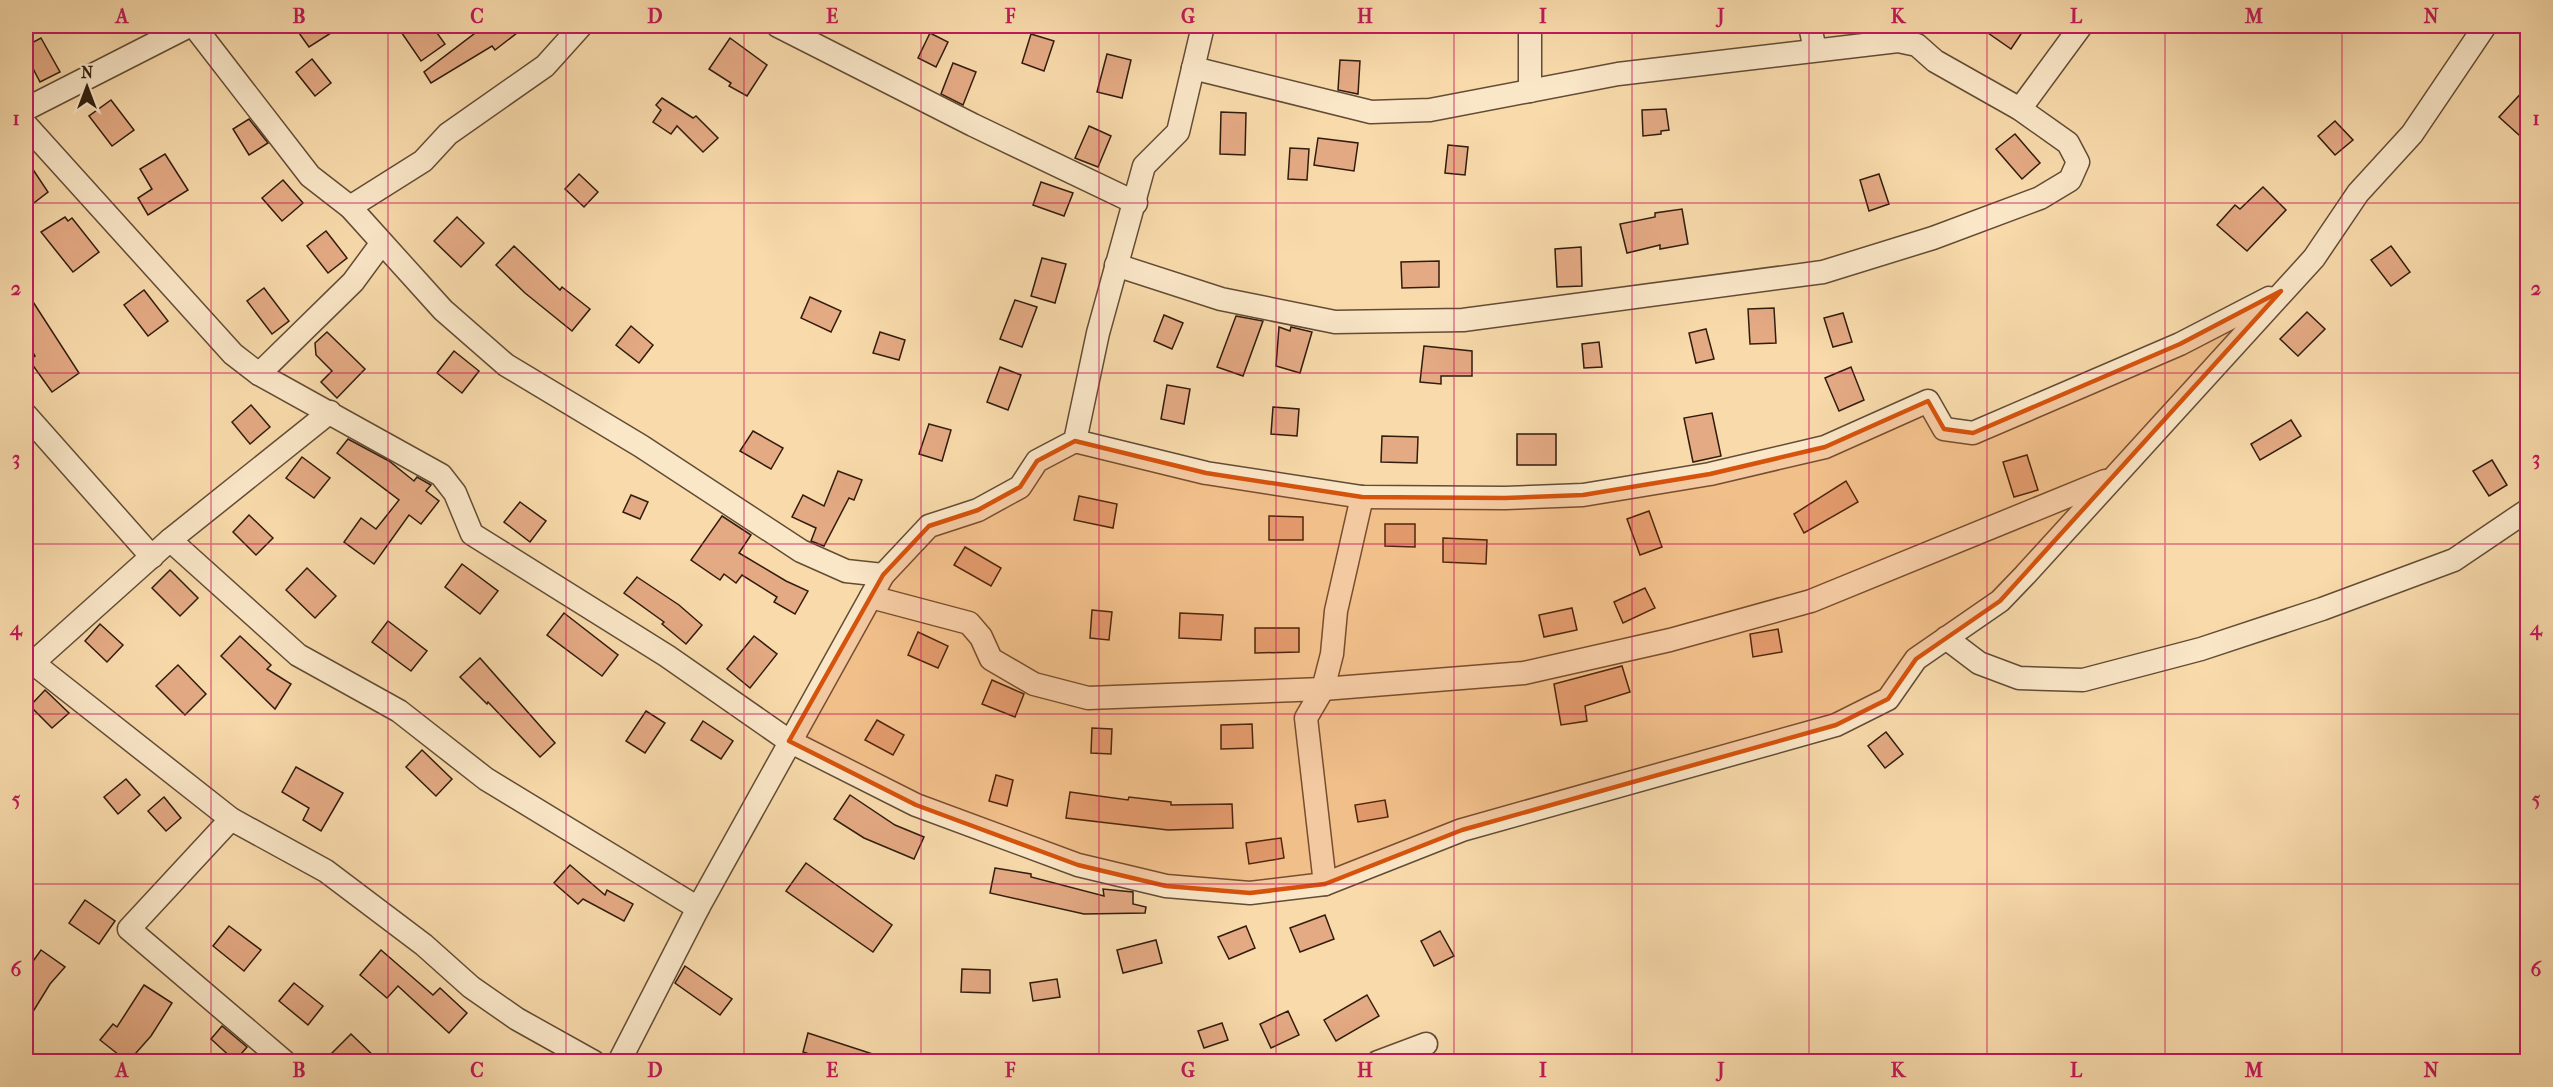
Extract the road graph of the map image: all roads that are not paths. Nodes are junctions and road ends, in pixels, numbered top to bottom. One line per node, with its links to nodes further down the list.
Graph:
1 (189, 26): 13 (street)
2 (194, 26): 17 (street)
3 (581, 26): 17 (street)
4 (778, 26): 16 (street)
5 (1203, 26): 11 (street)
6 (1530, 26): 12 (street)
7 (1810, 26): 10 (street)
8 (2081, 26): 14 (street)
9 (2485, 26): 20 (street)
10 (1815, 50): 12 (street); 14 (street)
11 (1193, 68): 12 (street); 16 (street)
12 (1530, 91)
13 (26, 109)
14 (2020, 109): 19 (street)
15 (26, 125): 21 (street)
16 (1136, 203): 19 (street)
17 (350, 207): 18 (street)
18 (381, 244): 21 (street); 30 (street)
19 (1116, 265): 24 (street)
20 (2281, 291): 25 (street); 26 (street)
21 (259, 374): 22 (street)
22 (330, 412): 28 (street); 35 (street)
23 (26, 415): 29 (street)
24 (1075, 441): 26 (street); 30 (street)
25 (2112, 478): 32 (street); 34 (street)
26 (1362, 497): 34 (street)
27 (2528, 510): 32 (street)
28 (170, 540): 29 (street); 38 (street)
29 (152, 557): 33 (street)
30 (883, 575): 31 (street)
31 (871, 597): 34 (street); 35 (street)
32 (1946, 638): 37 (street)
33 (29, 666): 36 (street)
34 (1323, 690): 37 (street)
35 (789, 741): 37 (street); 38 (street)
36 (231, 819): 40 (street); 41 (street)
37 (1324, 884)
38 (698, 908): 42 (street)
39 (1426, 1044): 43 (street)
40 (285, 1062)
41 (594, 1062)
42 (619, 1062)
43 (1378, 1062)

